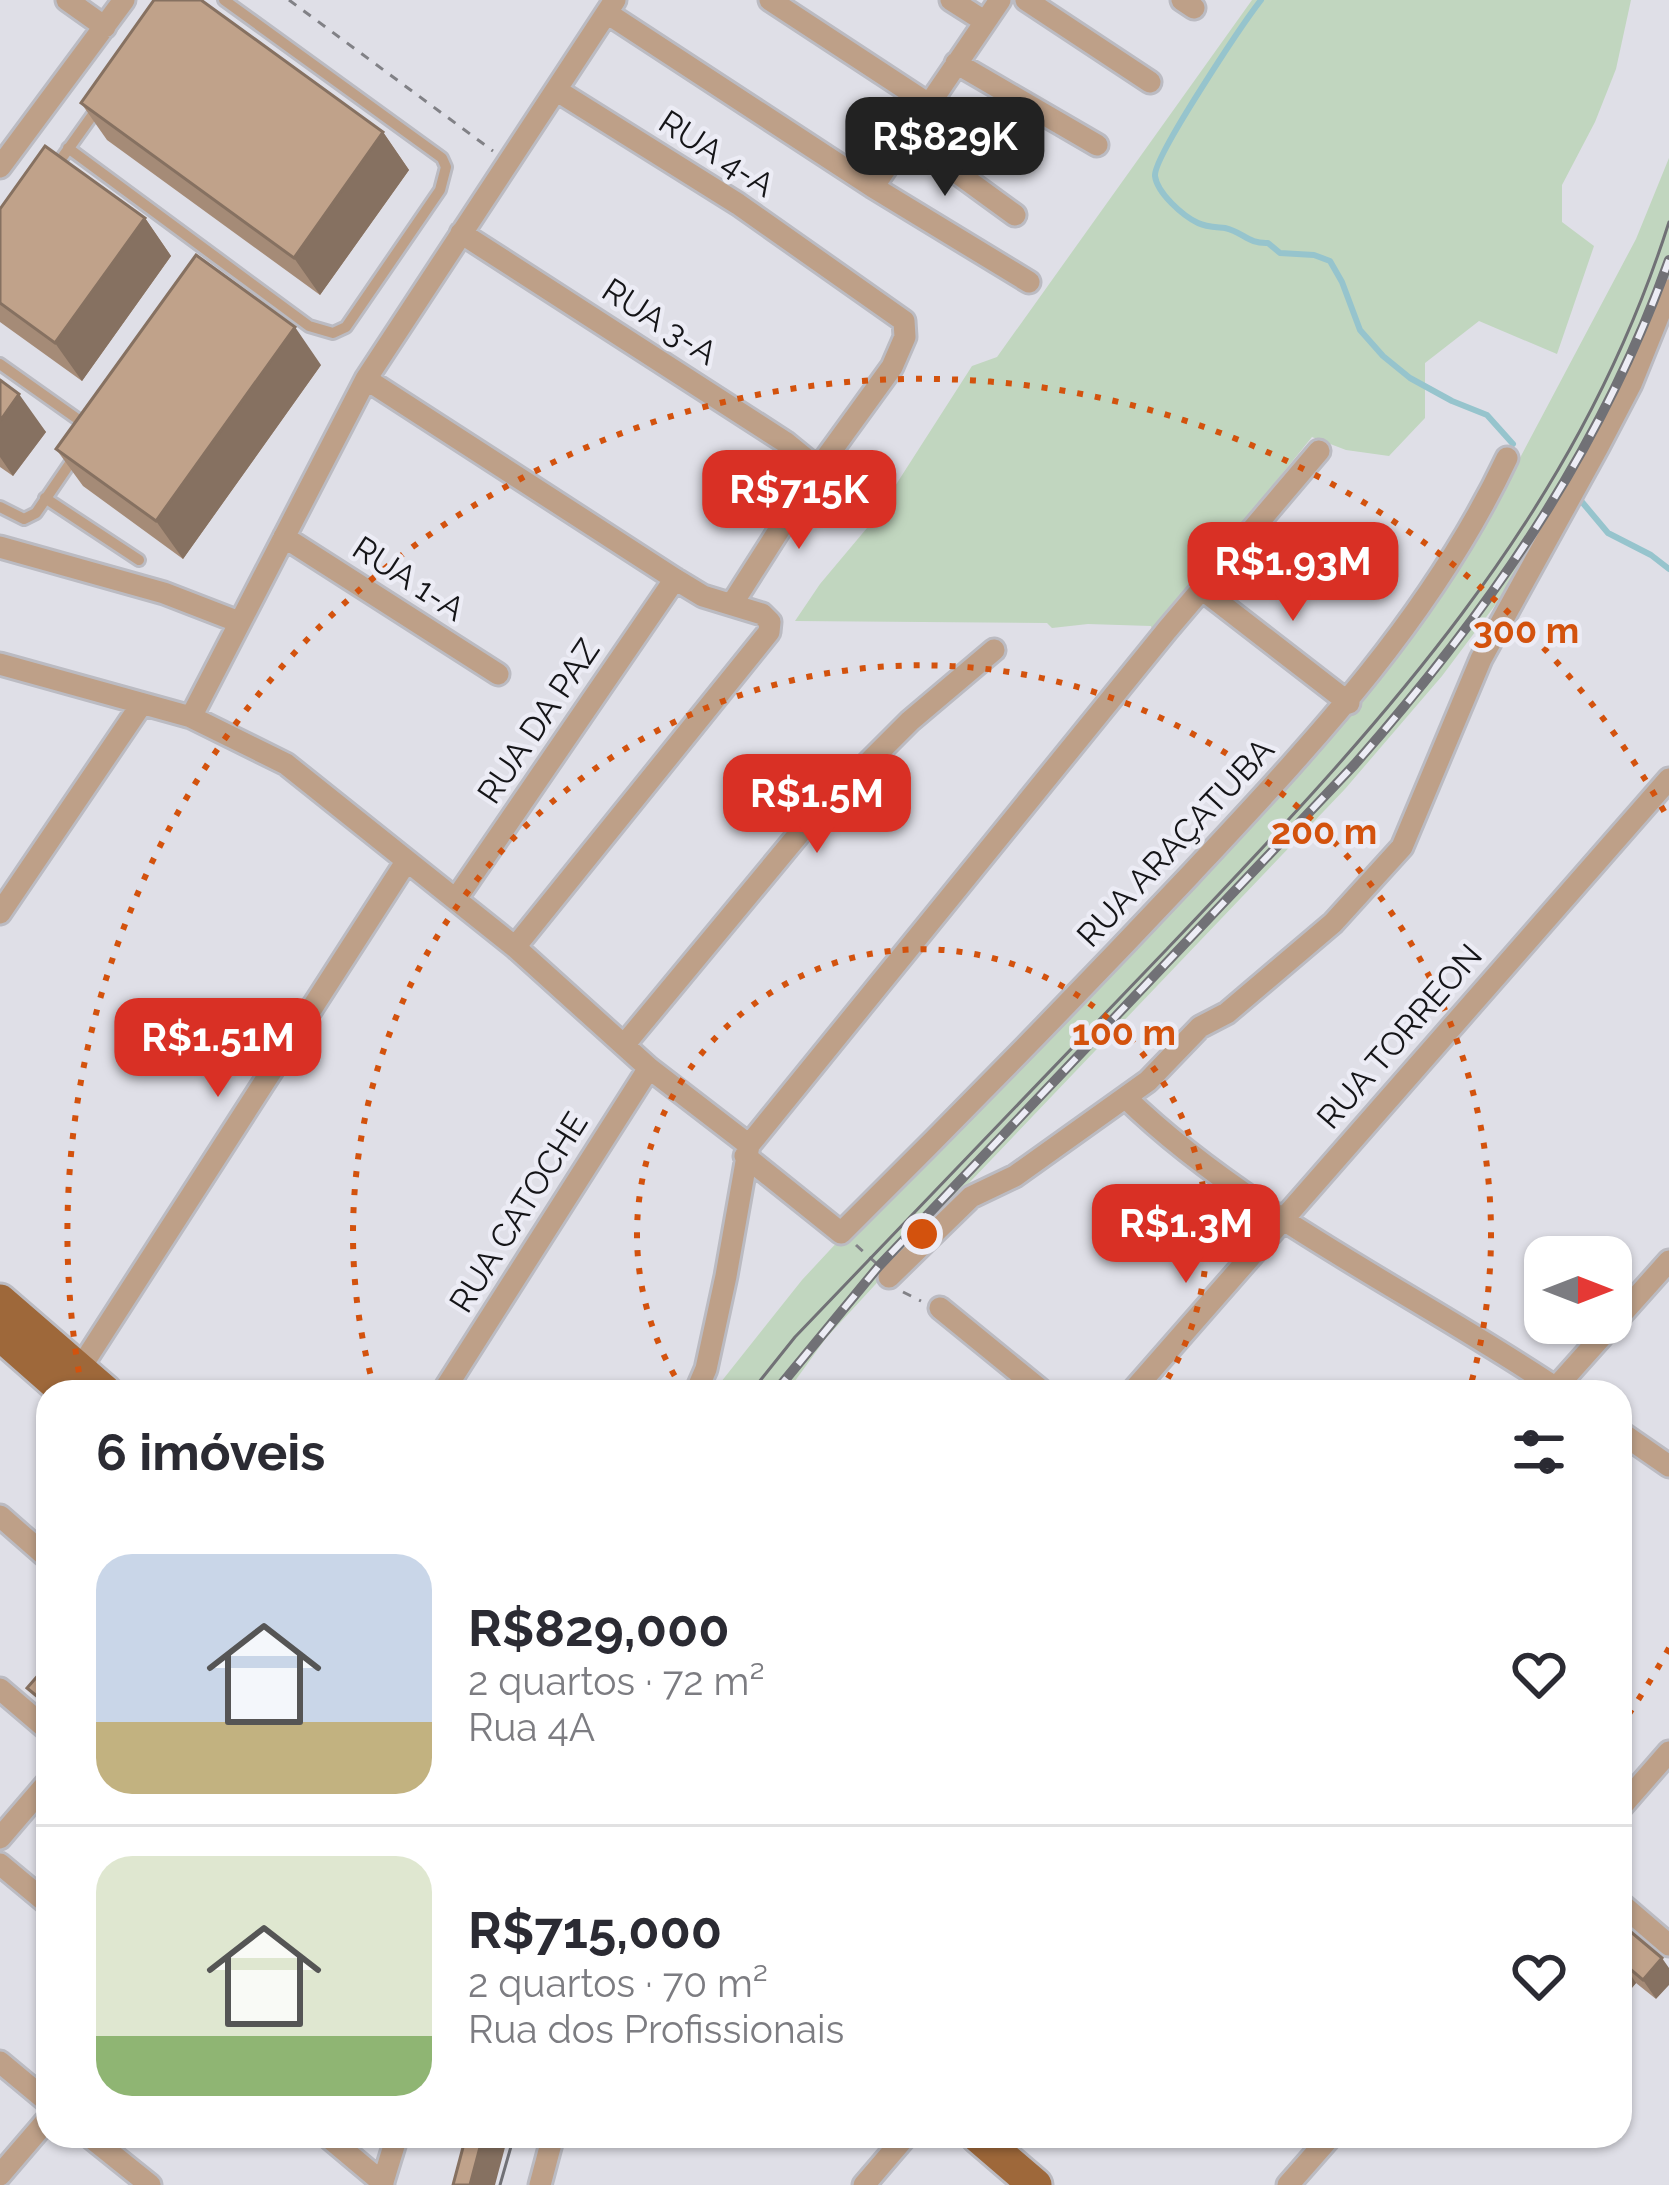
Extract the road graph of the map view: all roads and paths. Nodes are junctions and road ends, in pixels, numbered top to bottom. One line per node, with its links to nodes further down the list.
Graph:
1 (67, 0): 11 (street)
2 (124, 0): 11 (street)
3 (224, 0): 27 (lane)
4 (290, 0): 21 (path)
5 (770, 0): 16 (street)
6 (951, 0): 10 (street)
7 (1000, 0): 10 (street)
8 (1026, 0): 13 (street)
9 (611, 7): 14 (street); 24 (street)
10 (983, 21): 12 (street)
11 (104, 27): 17 (street)
12 (956, 63): 16 (street); 19 (street)
13 (1150, 82)
14 (556, 90): 21 (street); 35 (street, RUA 4-A)
15 (108, 93): 20 (lane)
16 (927, 103): 18 (street)
17 (9, 136): 22 (street)
18 (908, 137): 24 (street); 25 (street)
19 (1097, 145)
20 (68, 148): 23 (lane); 27 (lane)
21 (508, 163): 26 (street)
22 (0, 167)
23 (41, 186)
24 (873, 187): 29 (street)
25 (1015, 215)
26 (461, 233): 32 (street); 35 (street, RUA 3-A)
27 (215, 256): 28 (lane)
28 (202, 276)
29 (1029, 282)
30 (1669, 290): 58 (street)
31 (0, 364): 36 (lane)
32 (367, 379): 38 (street); 41 (street)
33 (1319, 452): 42 (street)
34 (1508, 458): 48 (street, RUA ARAÇATUBA)
35 (818, 469): 43 (street)
36 (45, 499): 37 (lane); 40 (lane)
37 (0, 507)
38 (284, 537): 44 (street); 47 (street, RUA 1-A)
39 (0, 547): 44 (street)
40 (139, 560)
41 (675, 580): 43 (street); 53 (street, RUA DA PAZ)
42 (1203, 590): 48 (street); 59 (street)
43 (732, 604): 55 (street)
44 (239, 622): 50 (street)
45 (994, 650): 56 (street)
46 (0, 664): 49 (street)
47 (498, 674)
48 (1349, 703): 61 (street, RUA ARAÇATUBA)
49 (141, 705): 50 (street); 54 (street)
50 (191, 717): 52 (street)
51 (1669, 779): 60 (street, RUA TORREON)
52 (406, 862): 53 (street); 69 (street)
53 (456, 899): 55 (street)
54 (0, 914)
55 (515, 947): 56 (street)
56 (624, 1045): 57 (street)
57 (649, 1068): 59 (street); 70 (street, RUA CATOCHE)
58 (1126, 1098): 60 (street); 63 (street)
59 (747, 1151): 61 (street); 71 (street)
60 (1283, 1216): 73 (street, RUA TORREON); 74 (street)
61 (841, 1232): 63 (path)
62 (1669, 1261): 75 (street)
63 (889, 1277): 65 (path)
64 (0, 1301): 68 (main road)
65 (940, 1308): 72 (street)
66 (0, 1334): 67 (main road)
67 (75, 1380)
68 (78, 1380)
69 (86, 1380)
70 (451, 1380)
71 (701, 1380)
72 (1028, 1380)
73 (1142, 1380)
74 (1539, 1380)
75 (1566, 1380)
76 (1632, 1440): 77 (street)
77 (1669, 1466)
78 (0, 1516): 79 (street)
79 (36, 1548)
80 (0, 1689): 81 (street)
81 (36, 1720)
82 (1669, 1752): 83 (street)
83 (1632, 1794)
84 (36, 1795): 85 (street)
85 (0, 1838)
86 (0, 1864): 87 (street)
87 (36, 1894)
88 (1632, 1913): 89 (street)
89 (1669, 1945)
90 (0, 2062): 91 (street)
91 (36, 2092)
92 (36, 2133): 100 (street)
93 (104, 2148): 102 (street)
94 (341, 2148): 101 (street)
95 (393, 2148): 101 (street)
96 (550, 2148): 103 (street)
97 (896, 2148): 104 (street)
98 (992, 2148): 105 (main road)
99 (1320, 2148): 106 (street)
100 (0, 2175)
101 (382, 2184)
102 (150, 2185)
103 (540, 2185)
104 (864, 2185)
105 (1035, 2185)
106 (1288, 2185)

